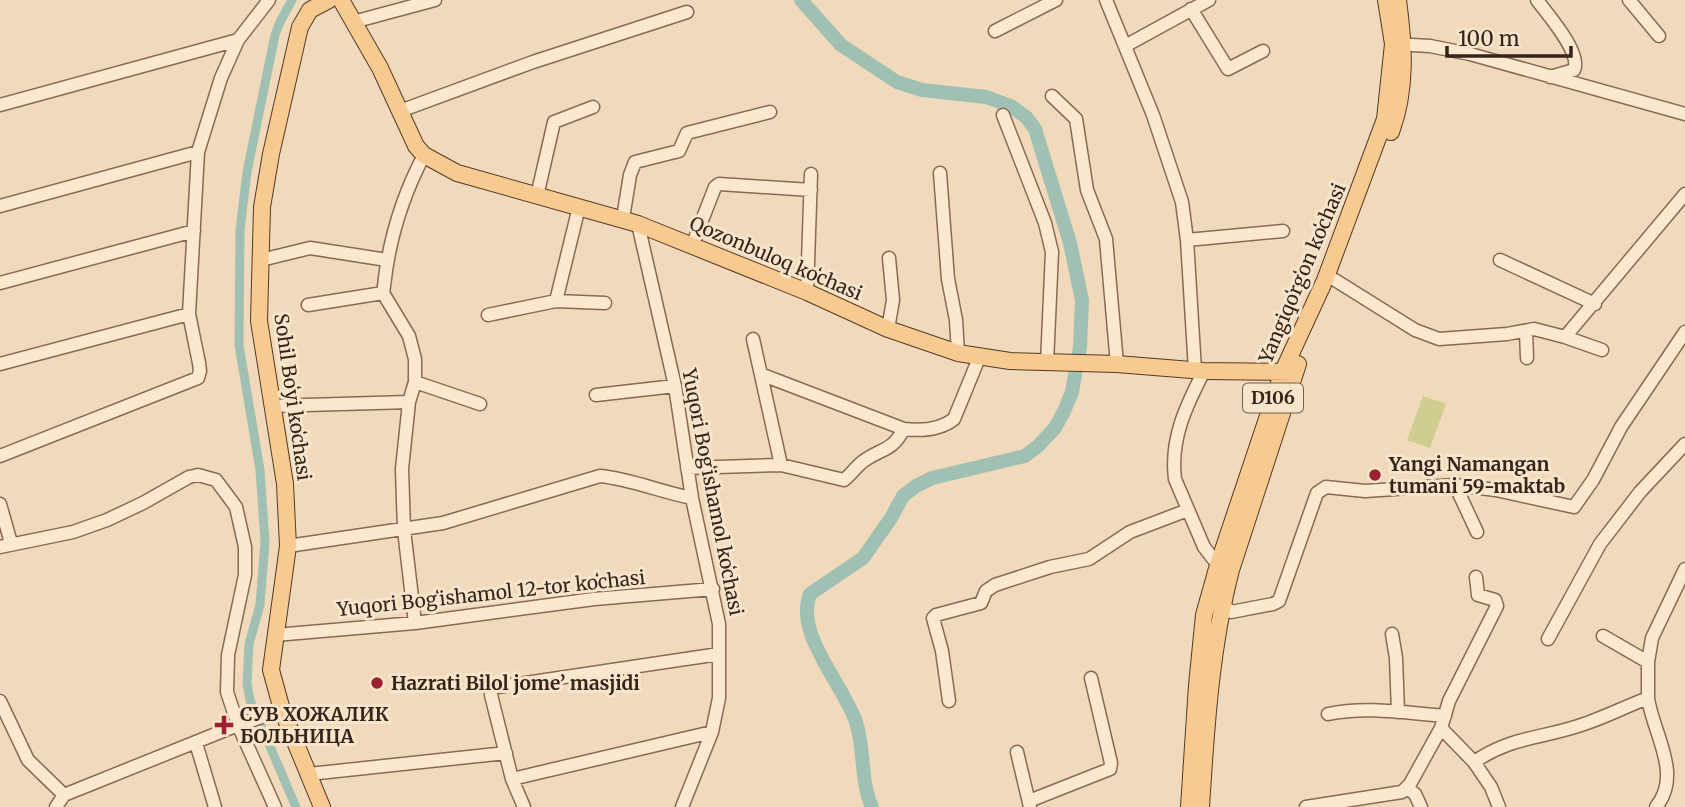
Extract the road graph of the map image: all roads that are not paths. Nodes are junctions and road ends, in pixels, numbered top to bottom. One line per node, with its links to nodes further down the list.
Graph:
1 (269, 0): 17 (street)
2 (329, 0): 46 (main road, Sohil Boʻyi koʻchasi)
3 (341, 0): 14 (main road)
4 (435, 0): 14 (street)
5 (1056, 0): 15 (street)
6 (1106, 0): 19 (street)
7 (1209, 0): 12 (street)
8 (1385, 0): 18 (main road, Yangiqoʻrgʻon koʻchasi / D106)
9 (1398, 0): 18 (main road, Yangiqoʻrgʻon koʻchasi / D106)
10 (1537, 0): 23 (street)
11 (1629, 0): 16 (street)
12 (1191, 9): 19 (street); 21 (street)
13 (687, 12): 27 (street)
14 (353, 22): 27 (main road)
15 (995, 31)
16 (1659, 36)
17 (238, 40): 20 (street); 22 (street)
18 (1398, 44): 23 (street); 49 (main road, Yangiqoʻrgʻon koʻchasi / D106); 72 (main road, Yangiqoʻrgʻon koʻchasi / D106)
19 (1125, 46): 43 (street)
20 (208, 48): 22 (street); 25 (street)
21 (1264, 51)
22 (226, 68): 31 (street)
23 (1550, 77): 29 (street)
24 (1052, 96): 70 (street)
25 (0, 105)
26 (593, 107): 37 (street)
27 (400, 111): 32 (main road)
28 (770, 111): 40 (street)
29 (1685, 114)
30 (1003, 115): 68 (street)
31 (198, 152): 38 (street); 41 (street)
32 (424, 155): 37 (main road, Qozonbuloq koʻchasi); 47 (street)
33 (940, 173): 65 (street)
34 (811, 174): 35 (street)
35 (811, 190): 44 (street); 51 (street)
36 (1685, 194): 55 (street)
37 (537, 196): 39 (main road, Qozonbuloq koʻchasi)
38 (0, 206)
39 (579, 207): 40 (main road, Qozonbuloq koʻchasi); 53 (street)
40 (630, 221): 44 (main road, Qozonbuloq koʻchasi); 75 (street, Yuqori Bogʻishamol koʻchasi)
41 (194, 231): 50 (street); 57 (street)
42 (1283, 231): 43 (street)
43 (1187, 240): 71 (street)
44 (692, 246): 51 (main road, Qozonbuloq koʻchasi)
45 (889, 258): 59 (street)
46 (261, 260): 47 (street); 79 (main road, Sohil Boʻyi koʻchasi)
47 (387, 260): 52 (street)
48 (1500, 260): 55 (street)
49 (1335, 280): 60 (street); 72 (main road, Yangiqoʻrgʻon koʻchasi / D106)
50 (0, 283)
51 (807, 292): 59 (main road, Qozonbuloq koʻchasi)
52 (383, 293): 56 (street); 74 (street)
53 (556, 301): 54 (street); 58 (street)
54 (605, 303)
55 (1595, 304): 62 (street)
56 (308, 305)
57 (189, 314): 69 (street); 82 (street)
58 (488, 315)
59 (888, 329): 65 (main road, Qozonbuloq koʻchasi)
60 (1526, 331): 62 (street); 67 (street)
61 (1685, 332): 85 (street)
62 (1565, 337): 64 (street)
63 (753, 339): 73 (street)
64 (1602, 350)
65 (958, 353): 66 (main road, Qozonbuloq koʻchasi)
66 (979, 358): 68 (main road, Qozonbuloq koʻchasi); 80 (street)
67 (1527, 358)
68 (1047, 363): 70 (main road, Qozonbuloq koʻchasi)
69 (0, 364)
70 (1117, 364): 71 (main road, Qozonbuloq koʻchasi)
71 (1200, 370): 72 (main road, Qozonbuloq koʻchasi); 88 (street)
72 (1289, 371): 93 (main road, Yangiqoʻrgʻon koʻchasi / D106); 97 (main road, Yangiqoʻrgʻon koʻchasi / D106)
73 (763, 375): 80 (street); 83 (street)
74 (415, 382): 77 (street); 78 (street)
75 (675, 386): 76 (street); 84 (street, Yuqori Bogʻishamol koʻchasi)
76 (596, 396)
77 (409, 402): 79 (street); 89 (street)
78 (480, 404)
79 (272, 406): 92 (main road, Sohil Boʻyi koʻchasi)
80 (904, 429): 83 (street)
81 (1685, 444): 102 (street)
82 (0, 456)
83 (781, 465): 84 (street)
84 (687, 468): 86 (street, Yuqori Bogʻishamol koʻchasi)
85 (1455, 485): 90 (street); 97 (street)
86 (692, 498): 89 (street); 96 (street, Yuqori Bogʻishamol koʻchasi)
87 (0, 504): 91 (street)
88 (1188, 510): 93 (street); 108 (street)
89 (404, 530): 92 (street); 98 (street)
90 (1477, 532)
91 (6, 545): 113 (street)
92 (288, 546): 100 (main road, Sohil Boʻyi koʻchasi)
93 (1218, 565): 130 (main road, Yangiqoʻrgʻon koʻchasi / D106)
94 (1685, 569): 104 (street)
95 (1476, 576): 112 (street)
96 (713, 589): 98 (street, Yuqori Bogʻishamol 12-tor koʻchasi); 103 (street, Yuqori Bogʻishamol koʻchasi)
97 (1222, 603): 131 (main road, Yangiqoʻrgʻon koʻchasi / D106)
98 (415, 623): 100 (street, Yuqori Bogʻishamol 12-tor koʻchasi)
99 (1392, 634): 110 (street)
100 (275, 635): 109 (main road, Sohil Boʻyi koʻchasi)
101 (1602, 636): 104 (street)
102 (1548, 639)
103 (719, 654): 114 (street, Yuqori Bogʻishamol koʻchasi); 117 (street)
104 (1648, 662): 106 (street)
105 (1091, 678): 123 (street)
106 (1648, 698): 118 (street); 135 (street)
107 (0, 701): 122 (street)
108 (949, 701)
109 (279, 711): 113 (street); 119 (main road, Sohil Boʻyi koʻchasi)
110 (1398, 712): 111 (street); 112 (street)
111 (1328, 714)
112 (1443, 722): 118 (street); 121 (street)
113 (241, 724): 115 (street); 126 (street)
114 (712, 732): 120 (street); 129 (street, Yuqori Bogʻishamol koʻchasi)
115 (196, 743): 122 (street); 125 (street)
116 (1017, 752): 123 (street)
117 (506, 753): 119 (street); 120 (street)
118 (1474, 762): 134 (street)
119 (309, 775): 127 (main road, Sohil Boʻyi koʻchasi)
120 (512, 779): 128 (street)
121 (1407, 788): 132 (street); 133 (street)
122 (64, 795): 124 (street)
123 (1030, 804)
124 (56, 807)
125 (215, 807)
126 (275, 807)
127 (322, 807)
128 (524, 807)
129 (682, 807)
130 (1189, 807)
131 (1201, 807)
132 (1306, 807)
133 (1421, 807)
134 (1499, 807)
135 (1656, 807)

